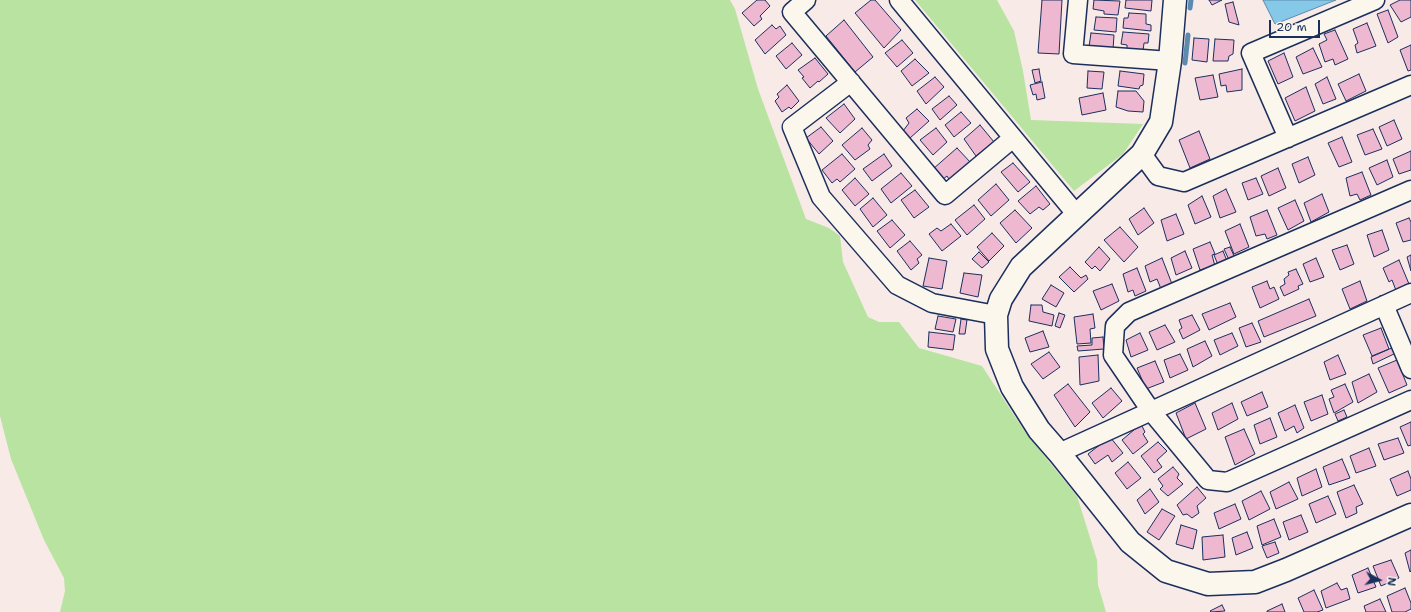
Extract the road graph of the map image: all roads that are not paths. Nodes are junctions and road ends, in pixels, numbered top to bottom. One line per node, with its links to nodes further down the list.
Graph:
1 (806, 0): 7 (street)
2 (899, 0): 9 (street)
3 (1078, 0): 6 (street)
4 (1175, 0): 6 (street)
5 (1375, 0): 10 (street)
6 (1170, 61): 11 (street)
7 (851, 82): 9 (street); 16 (street)
8 (1411, 85): 10 (street)
9 (1013, 138): 13 (street)
10 (1288, 138): 11 (street)
11 (1142, 154): 13 (street)
12 (1411, 190): 19 (street)
13 (1077, 215): 16 (street)
14 (1411, 293): 15 (street)
15 (1384, 305): 17 (street); 19 (street)
16 (996, 315): 20 (street)
17 (1411, 369)
18 (1411, 400): 19 (street)
19 (1151, 411): 20 (street)
20 (1059, 453): 21 (street)
21 (1411, 515)

